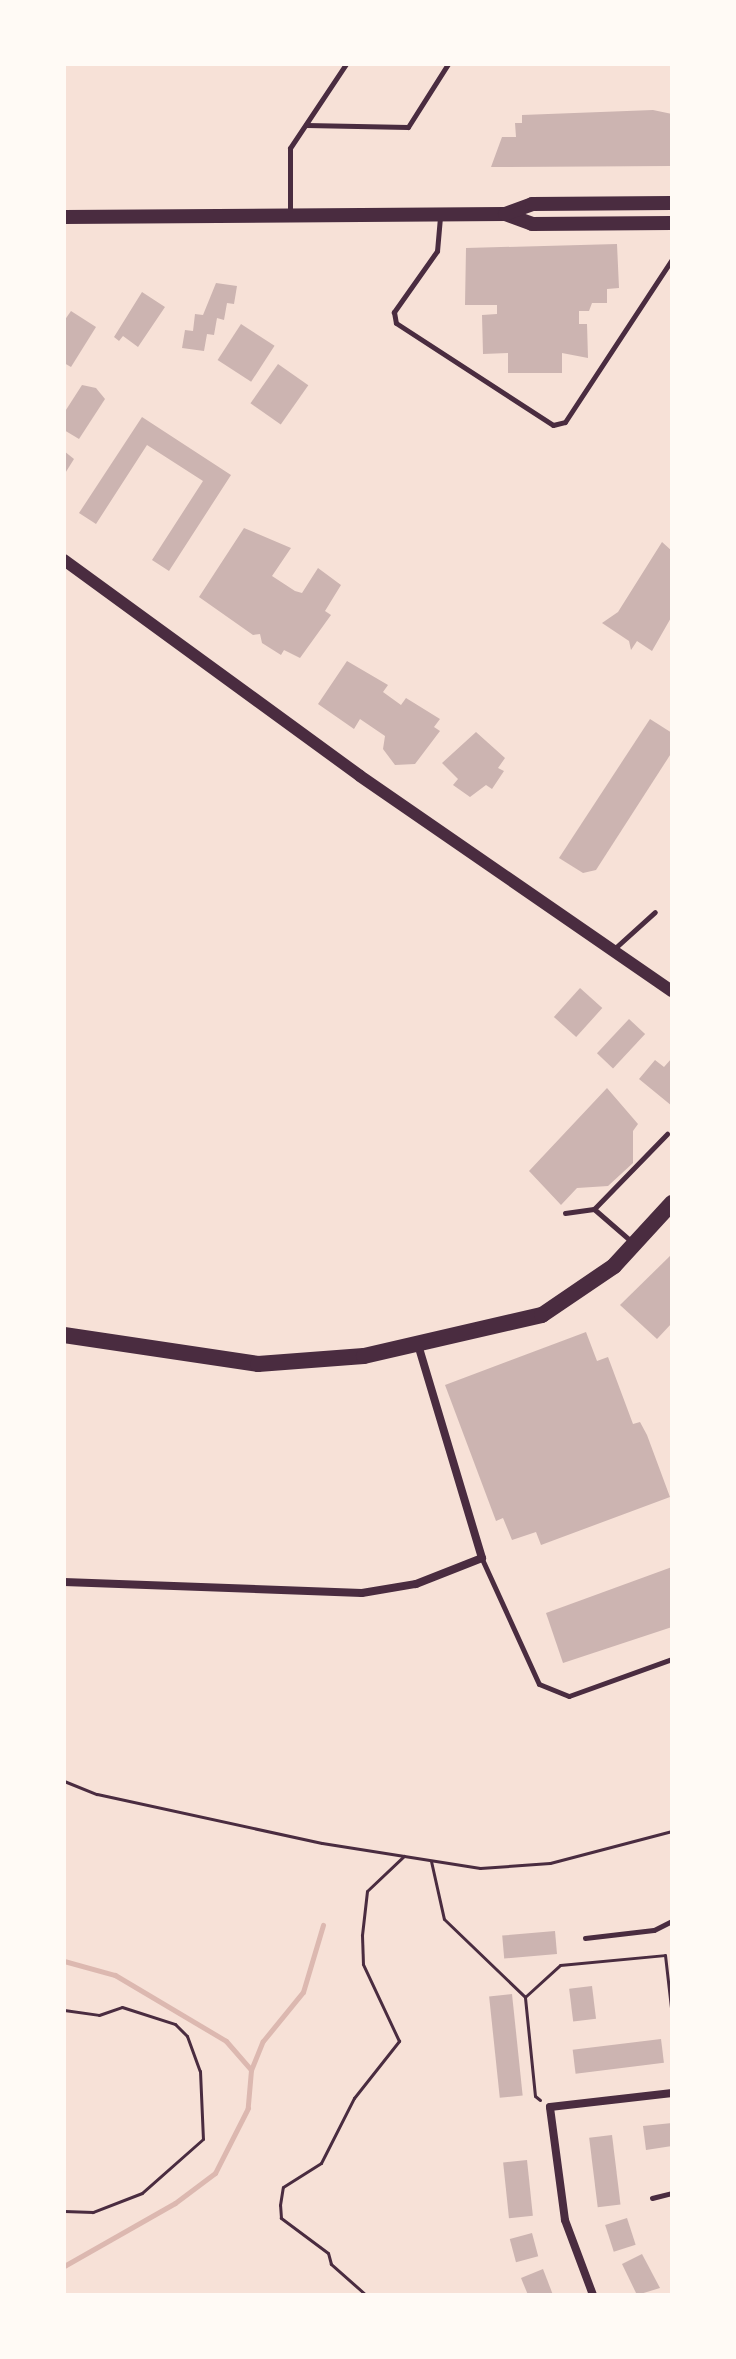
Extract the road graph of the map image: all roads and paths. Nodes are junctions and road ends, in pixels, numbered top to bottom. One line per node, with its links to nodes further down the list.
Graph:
1 (346, 64): 3 (lane)
2 (448, 64): 3 (lane)
3 (306, 125): 7 (lane)
4 (672, 203): 6 (main road)
5 (440, 214): 6 (main road); 7 (main road); 10 (lane)
6 (505, 214): 9 (main road)
7 (289, 215): 8 (main road)
8 (64, 217)
9 (672, 223)
10 (672, 259)
11 (64, 560): 13 (street)
12 (655, 912): 13 (lane)
13 (613, 950): 14 (street)
14 (672, 991)
15 (667, 1134): 17 (lane)
16 (672, 1203): 19 (main road)
17 (594, 1209): 18 (lane); 19 (lane)
18 (565, 1213)
19 (634, 1244): 21 (main road)
20 (64, 1335): 21 (main road)
21 (418, 1344): 22 (street)
22 (482, 1558): 23 (street); 24 (lane)
23 (64, 1582)
24 (672, 1659)
25 (64, 1781): 27 (path)
26 (672, 1831): 28 (path)
27 (404, 1856): 28 (path); 39 (path)
28 (430, 1860): 31 (path)
29 (672, 1921): 30 (lane)
30 (585, 1938)
31 (525, 1997): 33 (path); 35 (path)
32 (64, 2010): 38 (path)
33 (672, 2016)
34 (672, 2093): 35 (street)
35 (550, 2107): 40 (street)
36 (672, 2193): 37 (lane)
37 (652, 2198)
38 (64, 2211)
39 (366, 2295)
40 (593, 2295)

